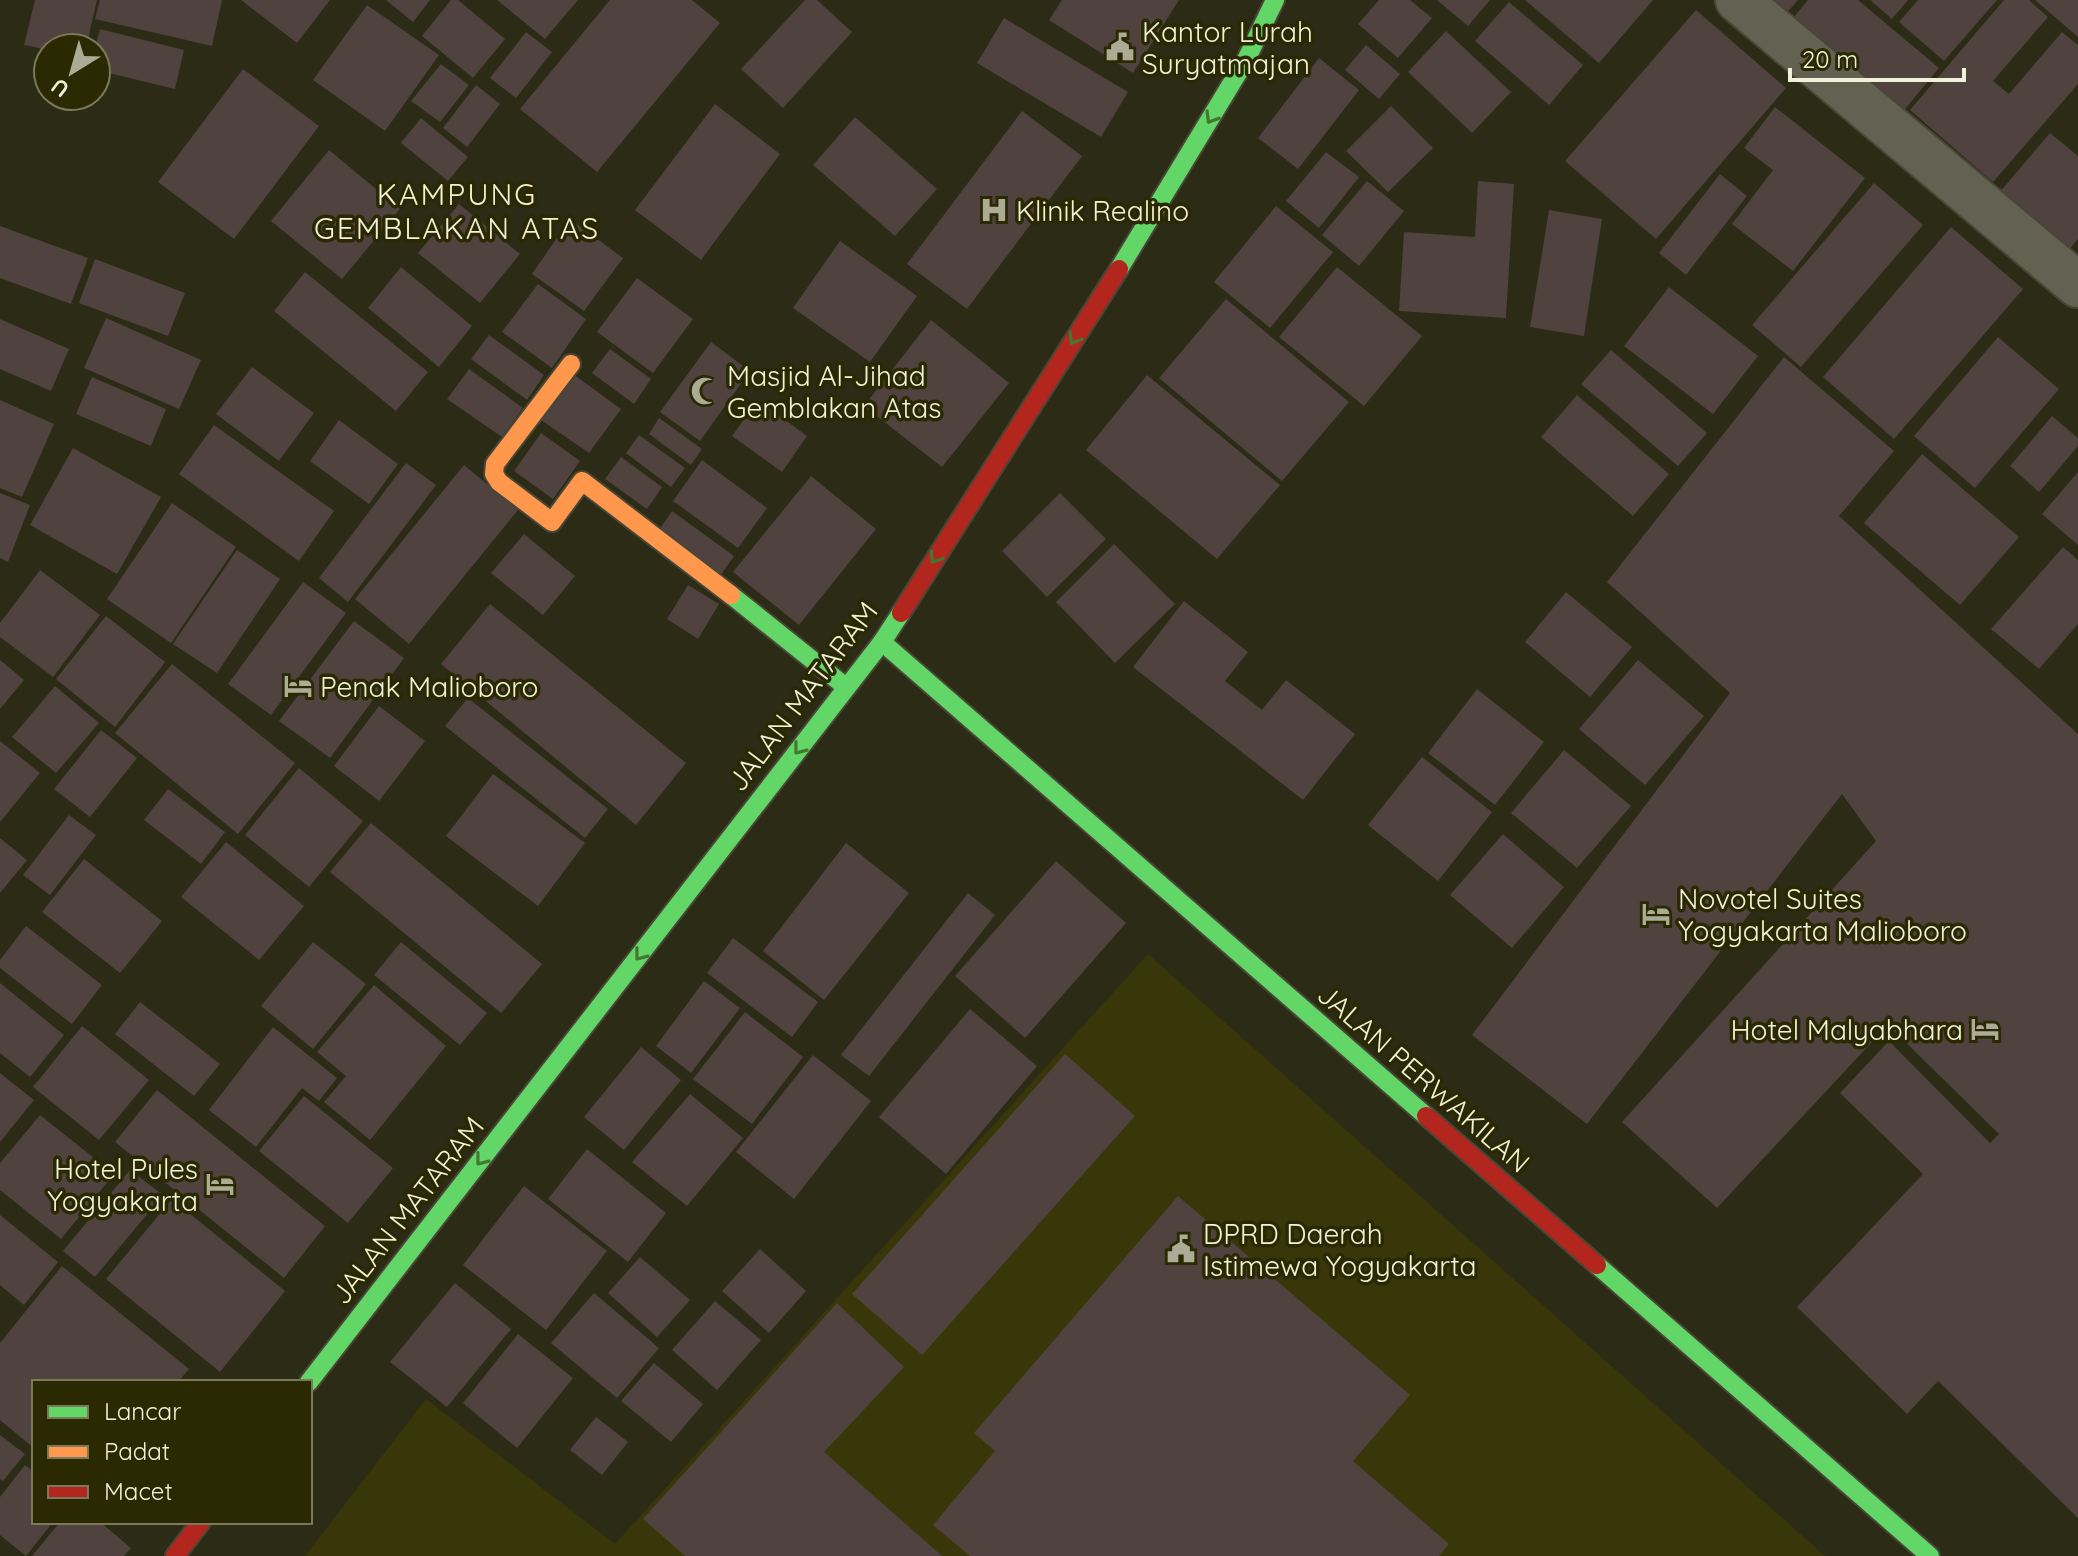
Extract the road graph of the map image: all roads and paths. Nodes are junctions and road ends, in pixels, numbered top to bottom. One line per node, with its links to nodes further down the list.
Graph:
1 (1275, 0): 5 (street, JALAN MATARAM, one-way to 5)
2 (1738, 0): 3 (street)
3 (2078, 285)
4 (571, 364): 6 (street)
5 (882, 642): 6 (street, JALAN MATARAM); 10 (street, JALAN PERWAKILAN)
6 (846, 687): 7 (street, JALAN MATARAM, one-way to 7)
7 (311, 1380)
8 (199, 1524): 9 (street)
9 (175, 1556)
10 (1930, 1556)

